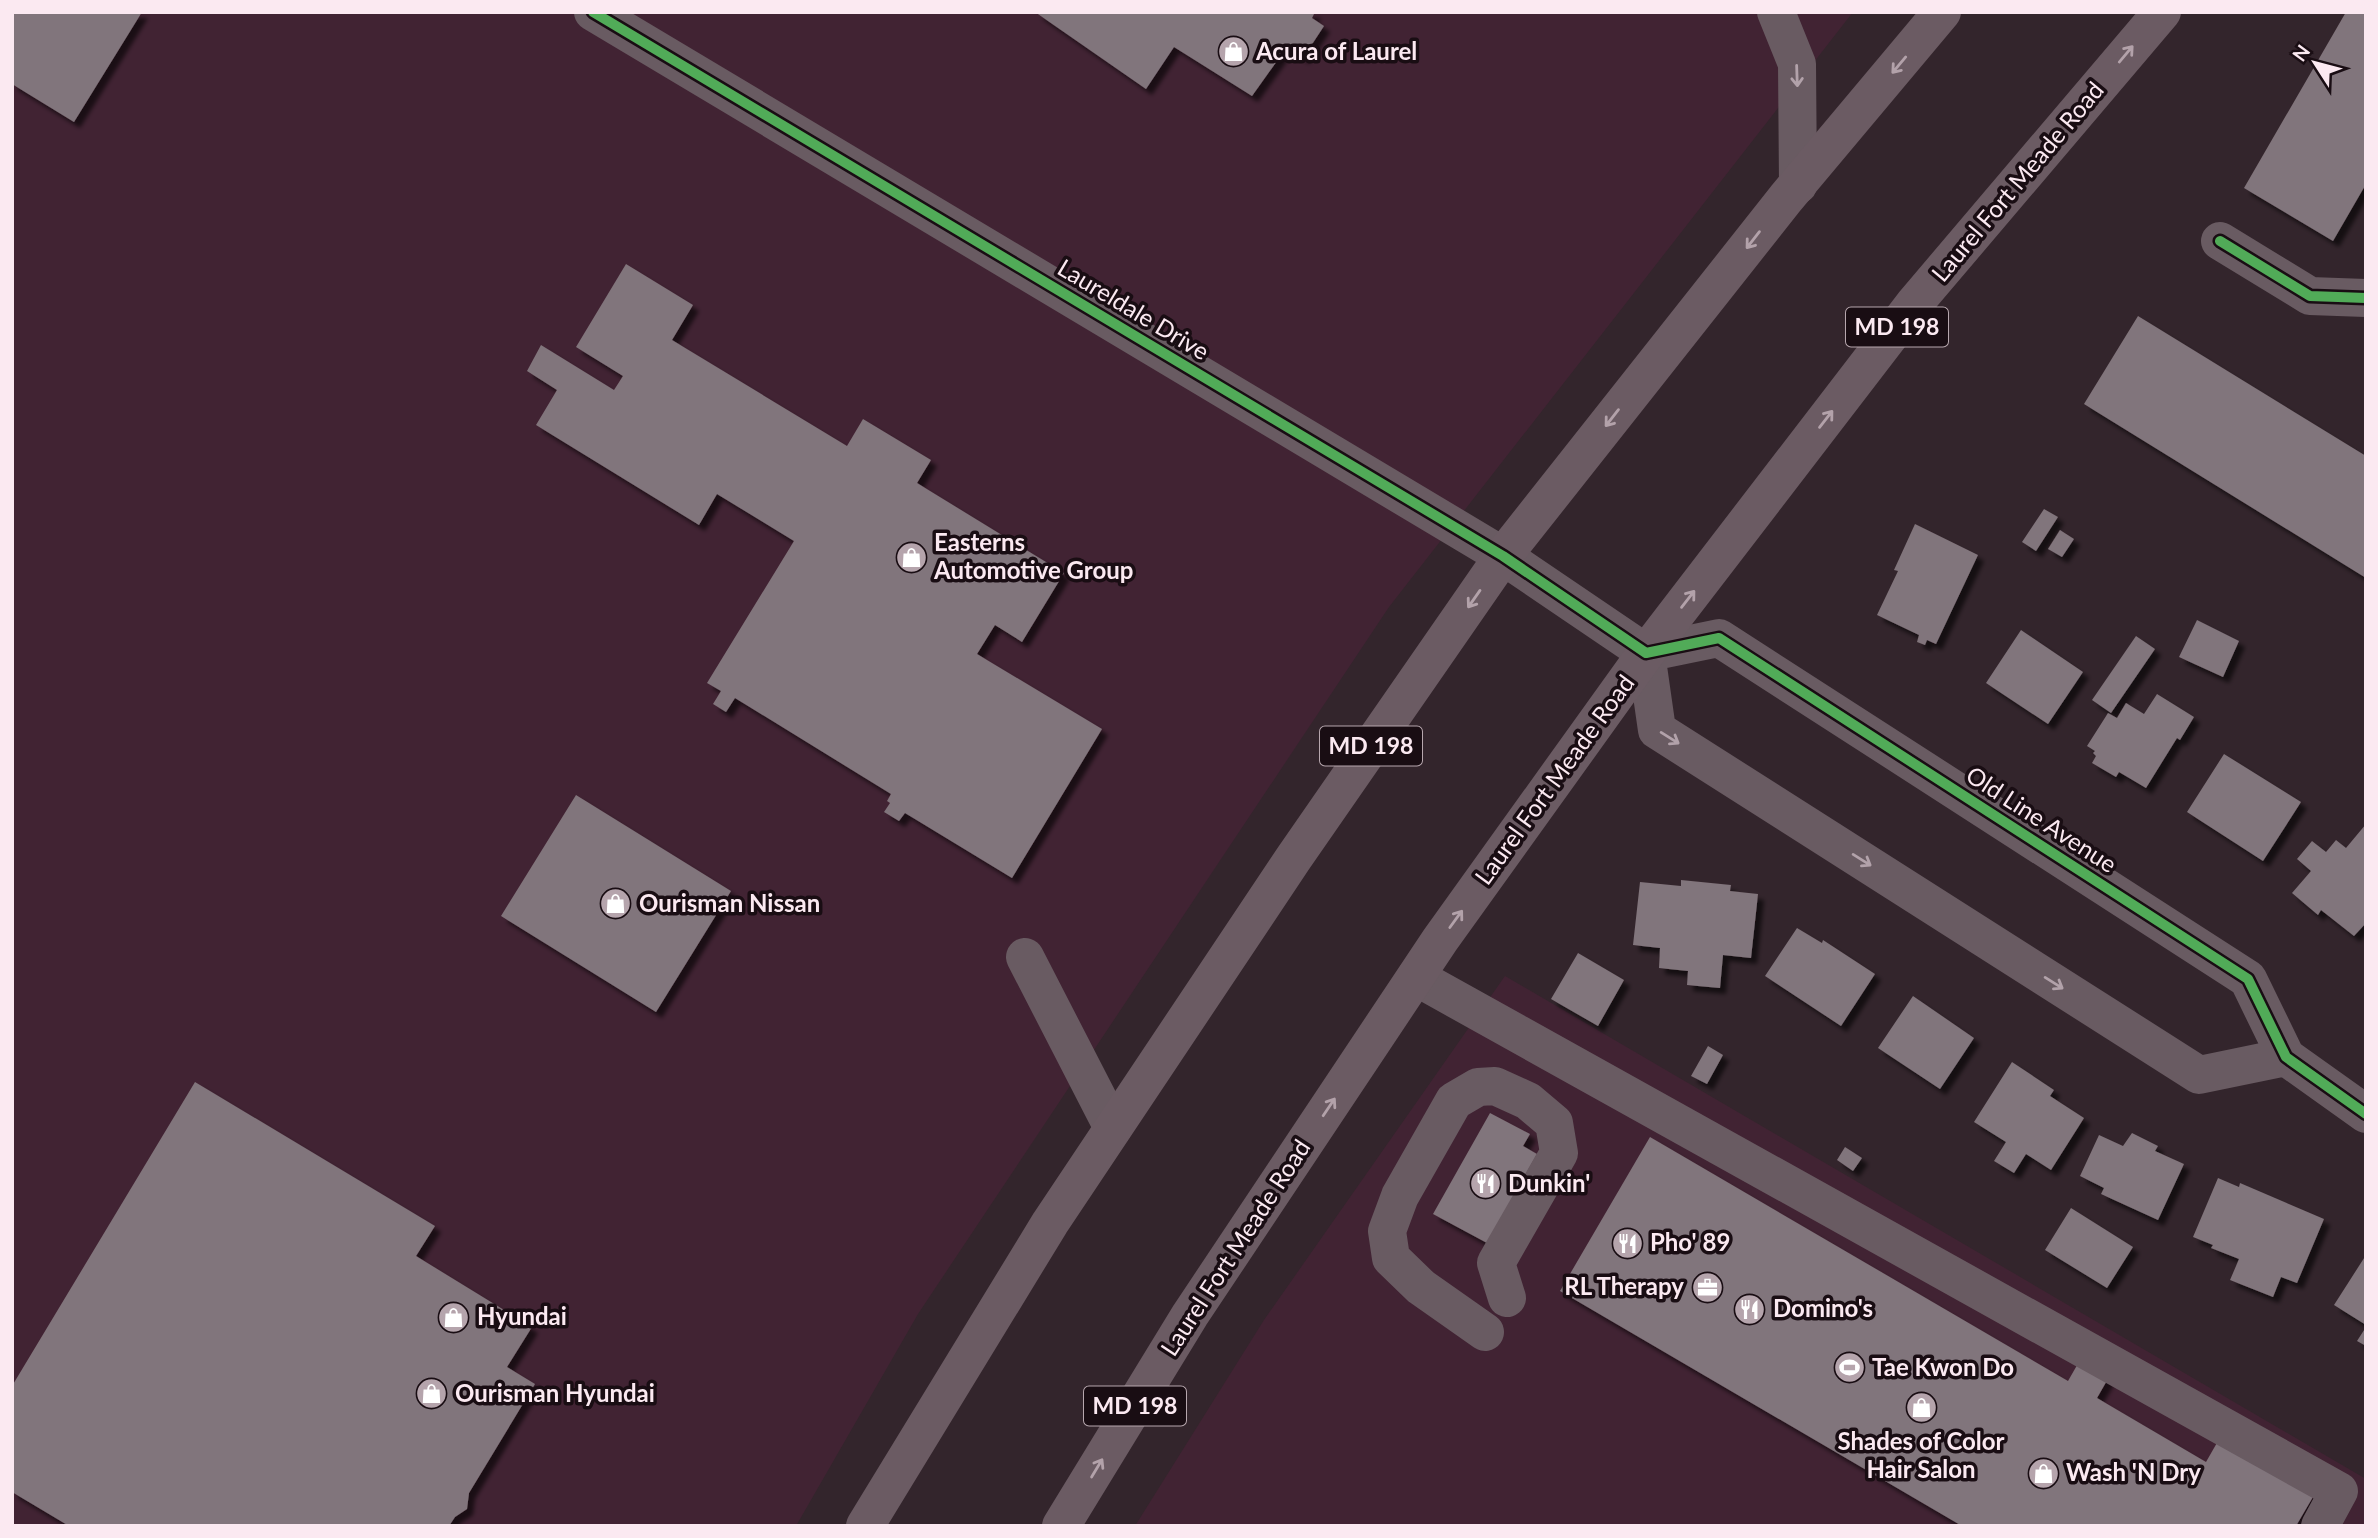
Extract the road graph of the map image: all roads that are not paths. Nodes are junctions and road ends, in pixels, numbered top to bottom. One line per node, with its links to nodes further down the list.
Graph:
1 (593, 12): 8 (street, Laureldale Drive)
2 (1776, 12): 5 (street, one-way to 5)
3 (1942, 12): 5 (main road, MD 198, one-way to 5)
4 (2162, 12): 9 (main road, Laurel Fort Meade Road / MD 198, one-way to 4)
5 (1798, 184): 8 (main road, MD 198, one-way to 8)
6 (2220, 241): 7 (street)
7 (2366, 298)
8 (1503, 556): 9 (street, Laureldale Drive); 14 (main road, MD 198, one-way to 14)
9 (1646, 653): 11 (main road, Laurel Fort Meade Road / MD 198, one-way to 9); 12 (street, Old Line Avenue); 12 (street, one-way to 12)
10 (1025, 957): 14 (street)
11 (1416, 977): 18 (main road, Laurel Fort Meade Road / MD 198, one-way to 11); 19 (street)
12 (2287, 1057): 13 (street, Old Line Avenue)
13 (2366, 1114)
14 (1113, 1128): 17 (main road, MD 198)
15 (1507, 1298): 16 (street)
16 (1485, 1332)
17 (865, 1526)
18 (1061, 1526)
19 (2320, 1526)

